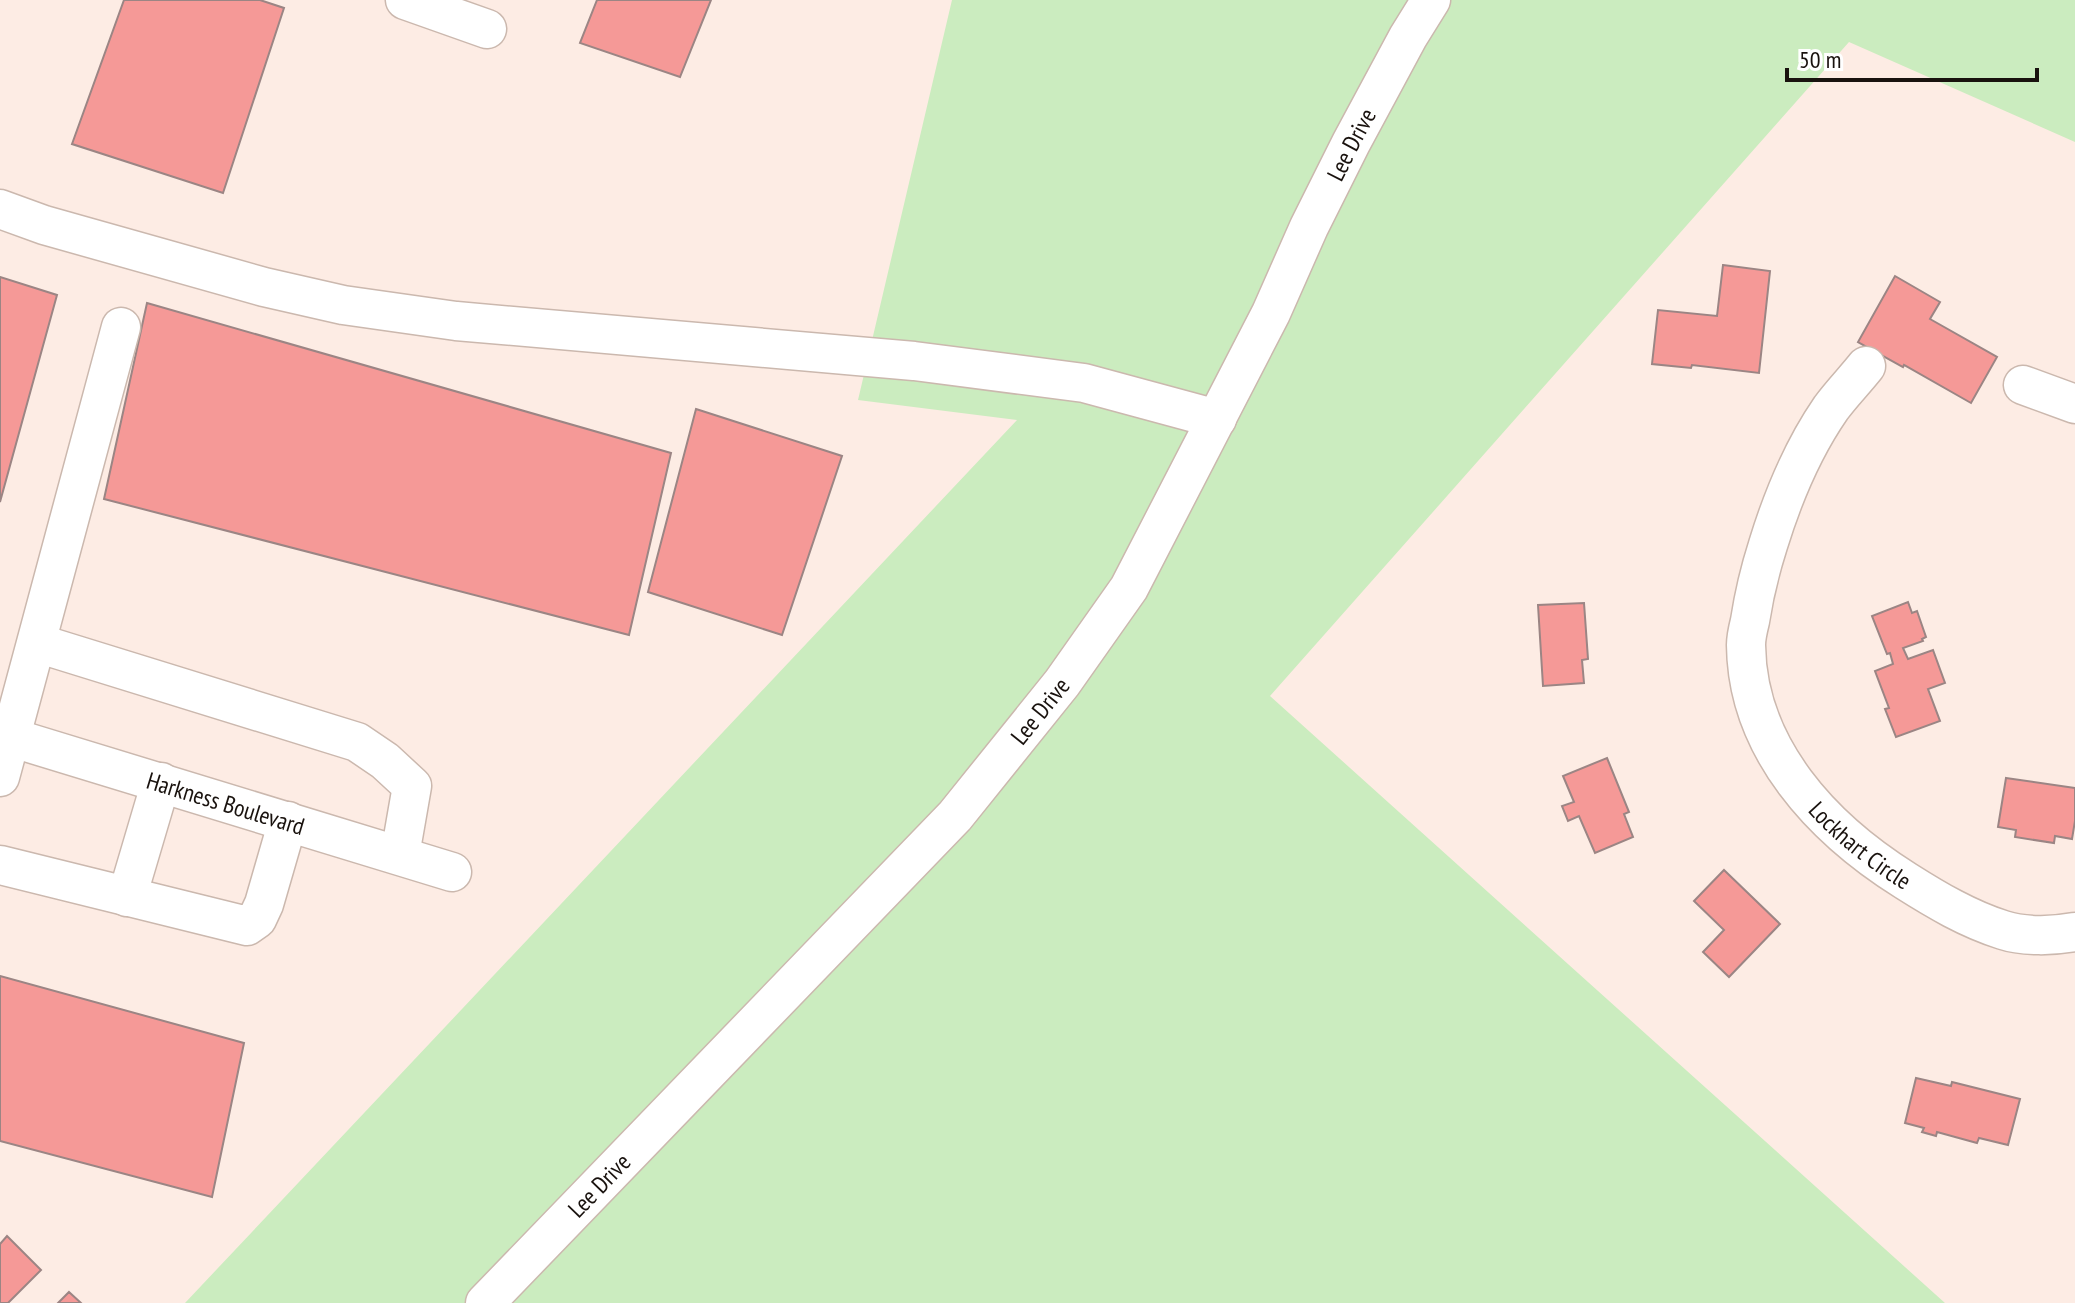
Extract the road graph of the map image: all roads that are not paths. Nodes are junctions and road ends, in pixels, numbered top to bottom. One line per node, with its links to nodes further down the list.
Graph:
1 (405, 0): 3 (street)
2 (1431, 0): 9 (street, Lee Drive)
3 (487, 29)
4 (0, 209): 9 (street)
5 (121, 327): 10 (street)
6 (1866, 366): 19 (street, Lockhart Circle)
7 (2023, 385): 8 (street)
8 (2075, 404)
9 (1217, 419): 20 (street, Lee Drive)
10 (37, 643): 11 (street); 15 (street)
11 (6, 735): 12 (street); 13 (street, Harkness Boulevard)
12 (0, 777)
13 (161, 782): 14 (street, Harkness Boulevard); 18 (street)
14 (288, 821): 15 (street, Harkness Boulevard); 18 (street)
15 (400, 855): 17 (street, Harkness Boulevard)
16 (0, 865): 18 (street)
17 (452, 872)
18 (127, 897)
19 (2075, 932)
20 (485, 1303)

